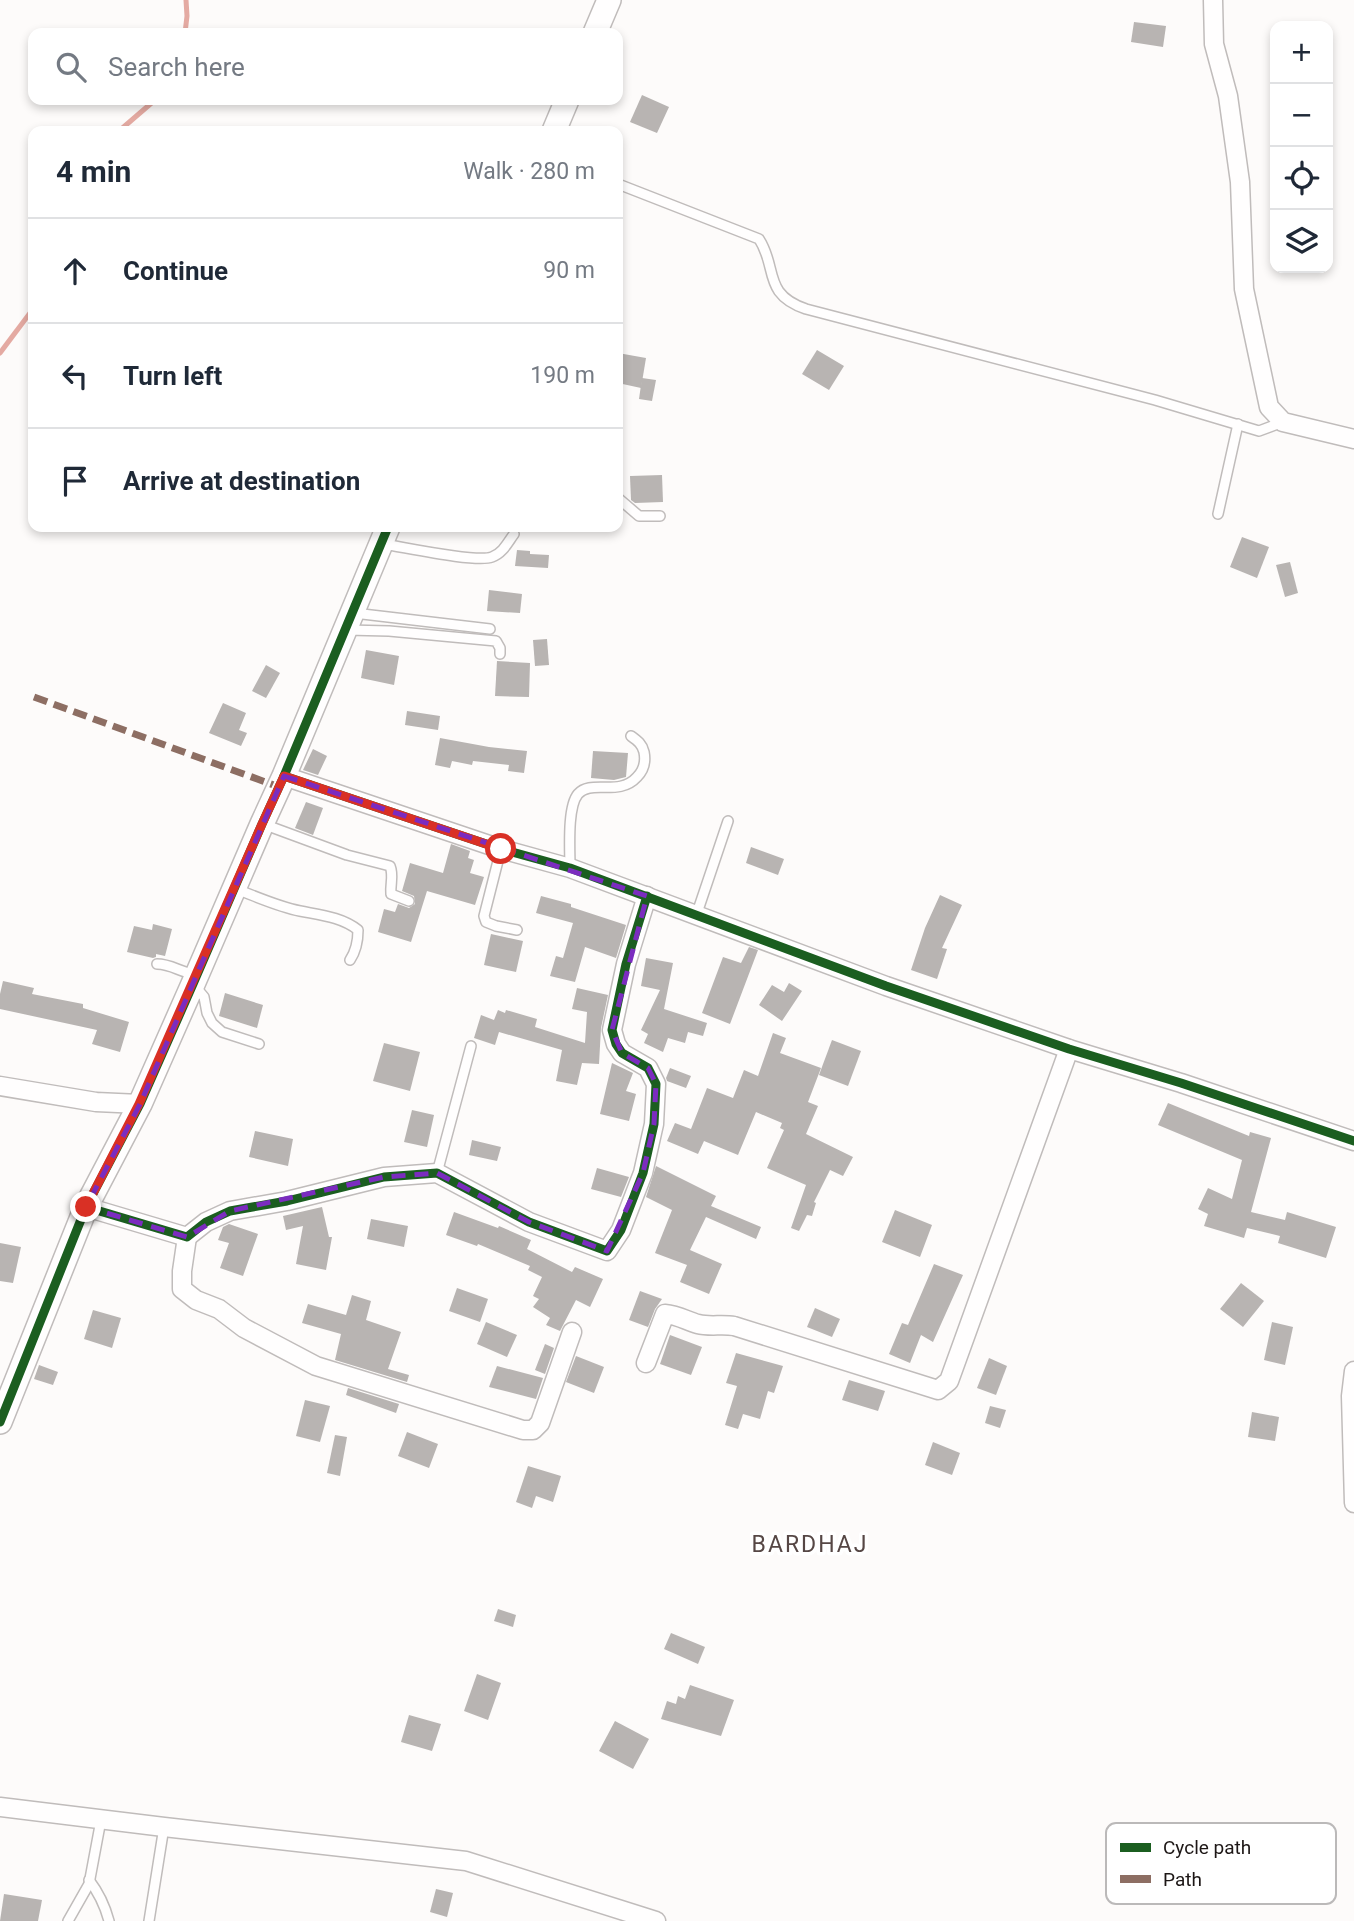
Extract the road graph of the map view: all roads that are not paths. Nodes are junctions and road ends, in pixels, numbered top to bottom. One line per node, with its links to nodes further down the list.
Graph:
1 (609, 0): 3 (street)
2 (1213, 0): 7 (street)
3 (597, 28)
4 (565, 105): 5 (street)
5 (556, 126)
6 (623, 186): 8 (lane)
7 (1283, 422): 8 (lane); 9 (street)
8 (1238, 424): 11 (lane)
9 (1354, 439)
10 (623, 502): 12 (lane)
11 (1218, 514)
12 (660, 516)
13 (514, 534): 14 (lane)
14 (385, 535): 15 (street)
15 (349, 621): 16 (lane); 17 (lane); 19 (street)
16 (490, 629)
17 (500, 654)
18 (631, 736): 23 (lane)
19 (284, 776): 21 (street); 22 (street)
20 (728, 821): 27 (lane)
21 (262, 824): 24 (street); 26 (lane)
22 (501, 849): 23 (street); 28 (lane)
23 (570, 868): 25 (street)
24 (234, 889): 29 (lane); 31 (street)
25 (647, 896): 27 (street); 38 (street)
26 (409, 901)
27 (696, 916): 34 (street)
28 (517, 930)
29 (351, 960)
30 (157, 964): 31 (lane)
31 (195, 979): 32 (lane); 36 (street)
32 (259, 1044)
33 (471, 1046): 38 (lane)
34 (1069, 1049): 37 (street); 42 (street)
35 (0, 1086): 36 (street)
36 (139, 1104): 39 (street)
37 (1354, 1141)
38 (437, 1173): 40 (street)
39 (86, 1207): 40 (street); 44 (street)
40 (187, 1237): 41 (street)
41 (572, 1332)
42 (646, 1363)
43 (1354, 1371): 45 (street)
44 (0, 1422)
45 (1354, 1503)
46 (0, 1807): 47 (street)
47 (101, 1820): 48 (street); 49 (lane)
48 (164, 1827): 52 (lane); 53 (street)
49 (89, 1880): 50 (lane); 51 (lane)
50 (68, 1921)
51 (109, 1921)
52 (149, 1921)
53 (656, 1921)

